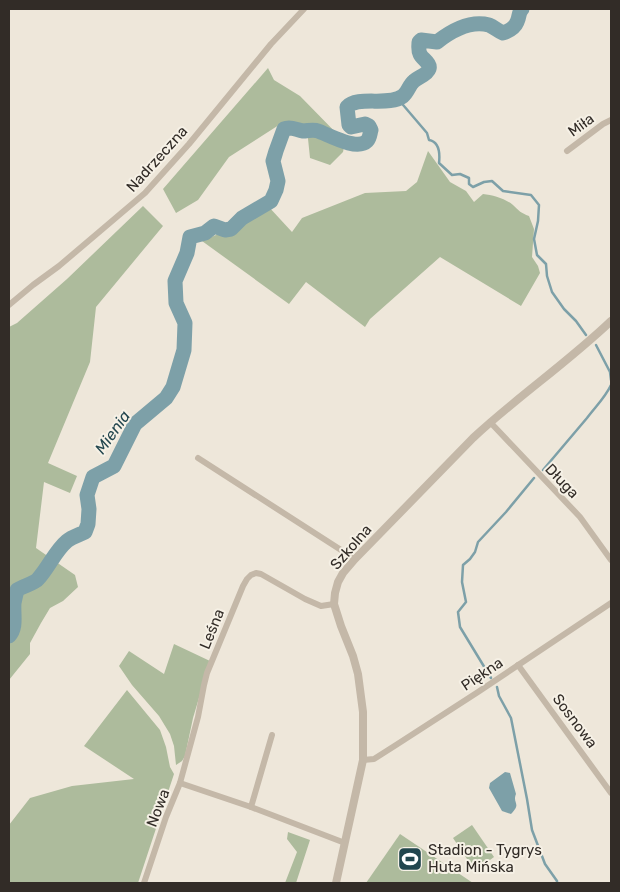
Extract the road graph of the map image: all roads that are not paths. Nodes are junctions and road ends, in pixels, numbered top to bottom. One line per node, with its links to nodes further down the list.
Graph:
1 (304, 9): 4 (street, Nadrzeczna)
2 (611, 120): 3 (street, Miła)
3 (567, 151)
4 (9, 305)
5 (611, 321): 6 (street, Szkolna)
6 (490, 422): 8 (street, Szkolna); 9 (street, Długa)
7 (198, 458): 8 (street)
8 (355, 560): 11 (street, Szkolna)
9 (611, 560)
10 (611, 603): 12 (street, Piękna)
11 (334, 604): 14 (street, Szkolna); 15 (street, Leśna)
12 (518, 665): 14 (street, Piękna); 16 (street, Sosnowa)
13 (272, 735): 17 (street)
14 (363, 760): 18 (street, Szkolna)
15 (180, 783): 17 (street, Nowa); 19 (street, Nowa)
16 (611, 793)
17 (251, 807): 18 (street, Nowa)
18 (345, 843): 20 (street, Szkolna)
19 (144, 883)
20 (336, 883)

